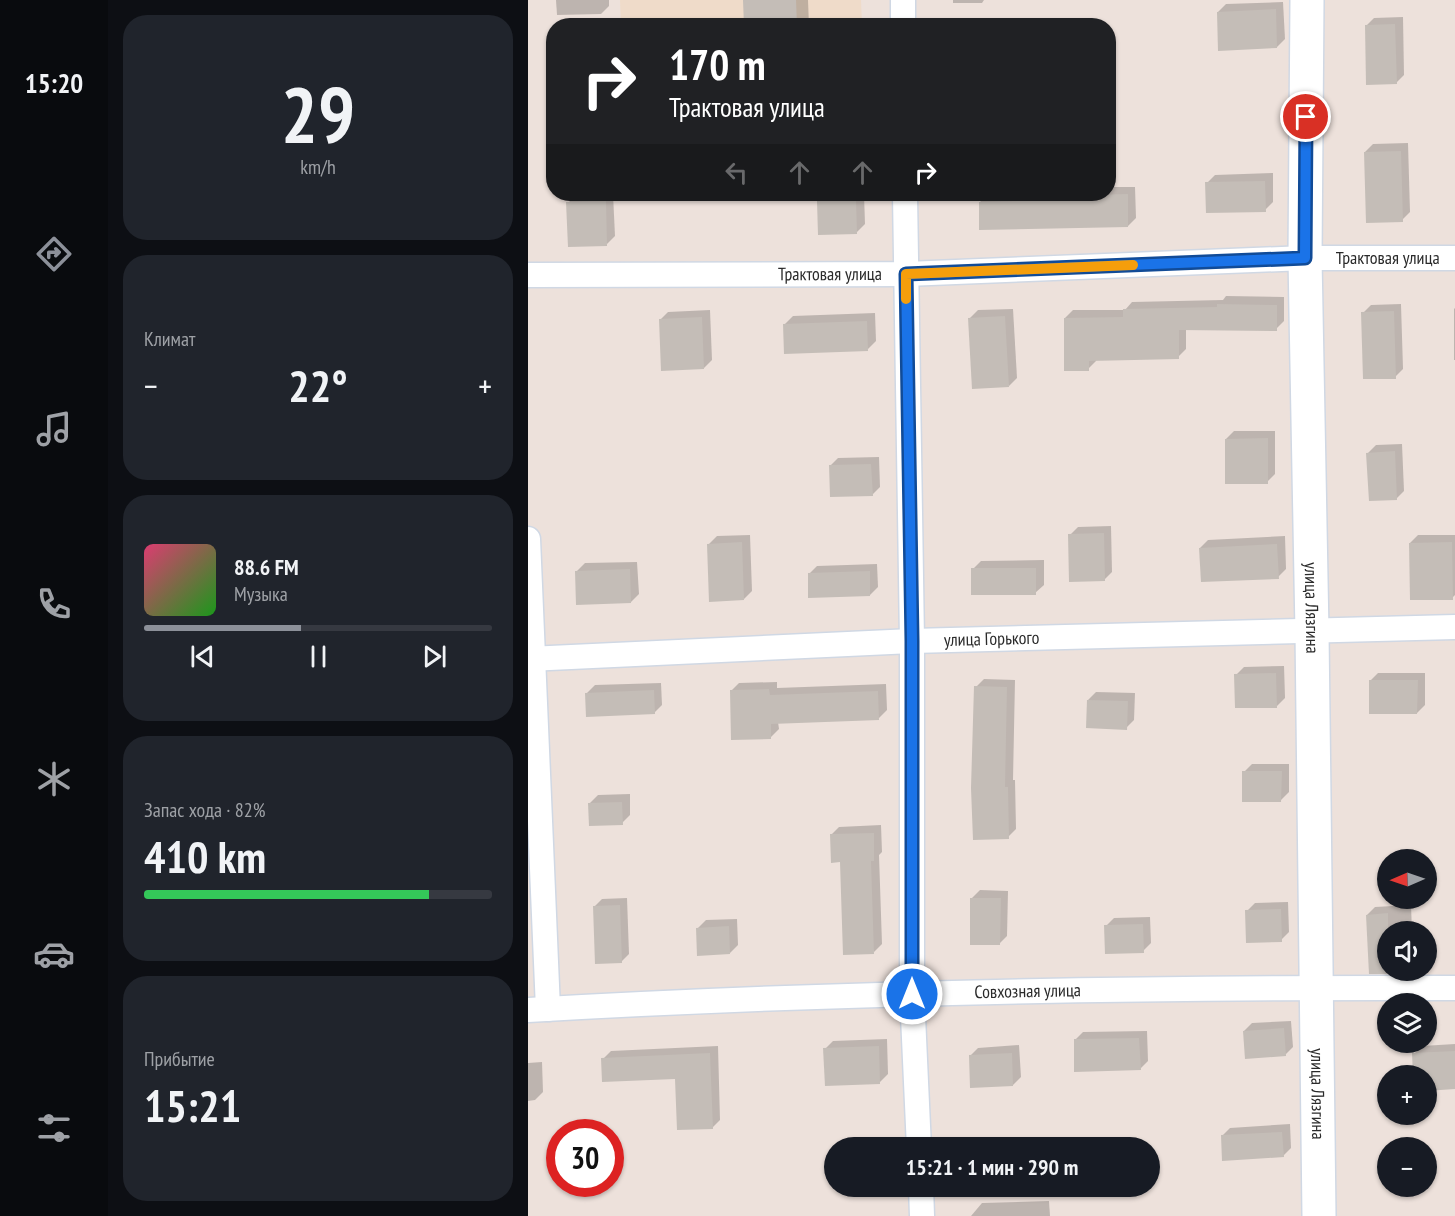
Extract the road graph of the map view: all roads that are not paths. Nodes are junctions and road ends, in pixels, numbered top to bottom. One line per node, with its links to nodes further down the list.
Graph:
1 (903, 0): 3 (street)
2 (1307, 0): 5 (main road, улица Лязгина)
3 (903, 18)
4 (905, 201): 7 (street)
5 (1305, 258): 6 (street, Трактовая улица); 7 (street, Трактовая улица); 11 (main road, улица Лязгина)
6 (1455, 258)
7 (906, 274): 8 (street, Трактовая улица); 12 (street)
8 (528, 275)
9 (528, 539): 13 (street)
10 (1455, 627): 11 (street, улица Горького)
11 (1312, 632): 12 (street, улица Горького); 14 (main road, улица Лязгина)
12 (912, 641): 13 (street, улица Горького); 16 (street)
13 (530, 659): 17 (street)
14 (1316, 988): 15 (street, Совхозная улица); 16 (street, Совхозная улица); 21 (main road, улица Лязгина)
15 (1455, 988)
16 (912, 994): 17 (street, Совхозная улица); 18 (street)
17 (538, 1010)
18 (918, 1137)
19 (921, 1197): 20 (street)
20 (922, 1216)
21 (1319, 1216)

